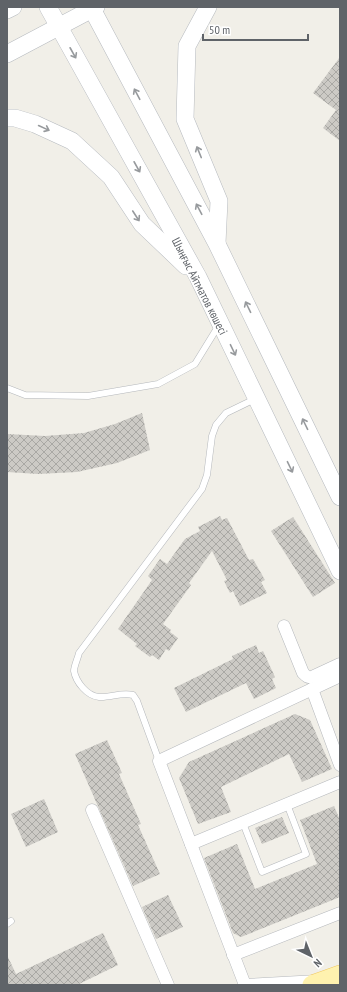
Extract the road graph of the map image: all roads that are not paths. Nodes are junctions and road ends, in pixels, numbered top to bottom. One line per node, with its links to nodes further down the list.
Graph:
1 (13, 7): 5 (main road)
2 (48, 7): 6 (main road, Шыңғыс Айтматов көшесі)
3 (208, 7): 9 (main road, one-way to 3)
4 (93, 8): 6 (main road); 9 (main road, one-way to 4)
5 (7, 10)
6 (59, 27): 7 (main road); 10 (main road, Шыңғыс Айтматов көшесі, one-way to 10)
7 (7, 54)
8 (7, 118): 10 (main road, one-way to 10)
9 (217, 244): 14 (main road, one-way to 9)
10 (198, 277): 11 (main road, Шыңғыс Айтматов көшесі)
11 (219, 324): 12 (lane); 13 (main road, Шыңғыс Айтматов көшесі, one-way to 13)
12 (7, 388)
13 (256, 398): 15 (main road, Шыңғыс Айтматов көшесі, one-way to 15); 20 (lane)
14 (340, 497)
15 (340, 571)
16 (284, 626): 17 (street)
17 (340, 664)
18 (340, 676): 19 (street)
19 (312, 689): 20 (street); 21 (street)
20 (159, 761): 26 (street)
21 (340, 765)
22 (340, 782): 23 (street)
23 (287, 804): 25 (street); 25 (lane)
24 (92, 810): 30 (street)
25 (243, 822): 26 (street)
26 (191, 844): 28 (street)
27 (340, 914): 28 (street)
28 (233, 955): 31 (street)
29 (330, 978): 31 (street)
30 (168, 985)
31 (245, 985)

